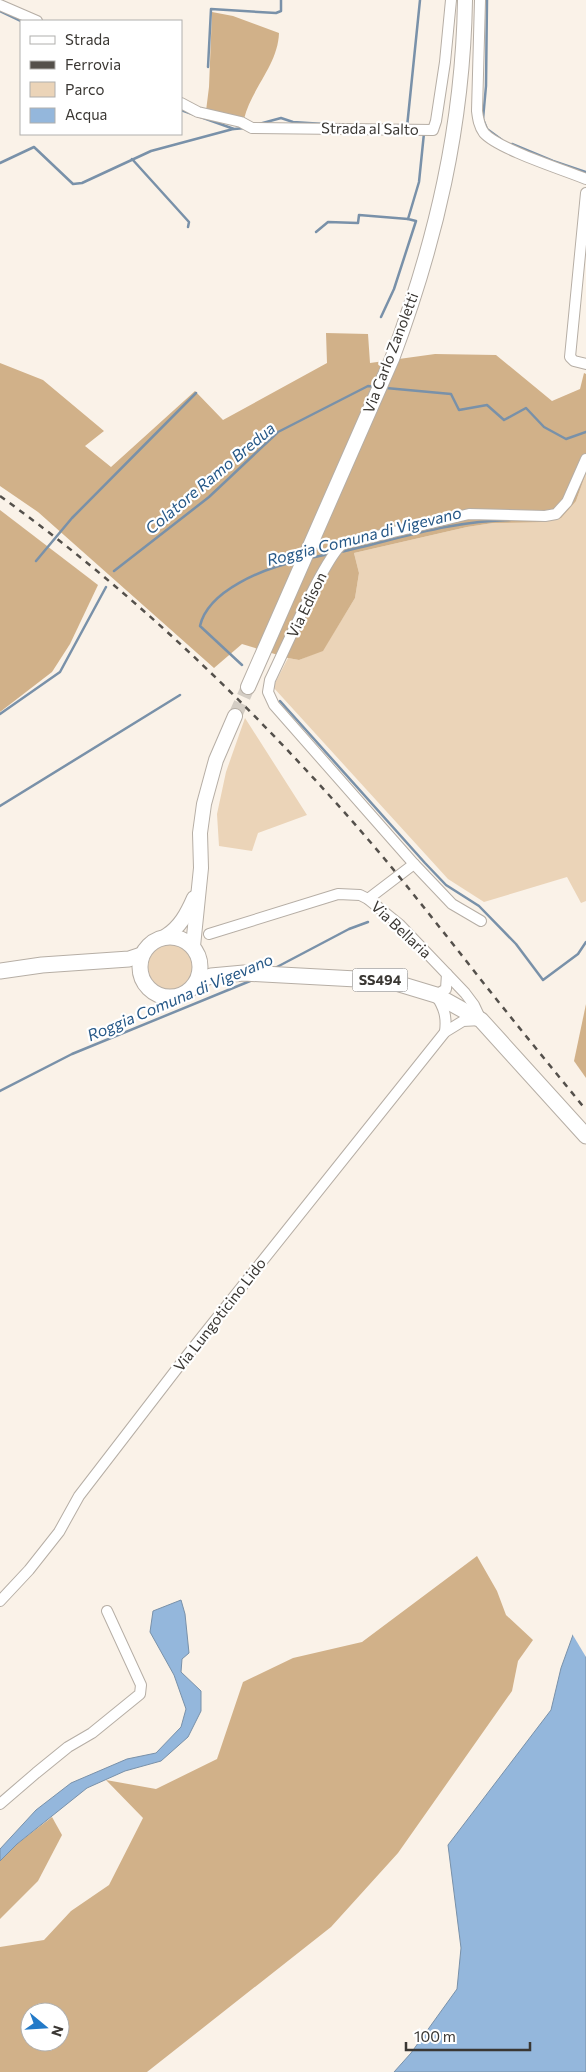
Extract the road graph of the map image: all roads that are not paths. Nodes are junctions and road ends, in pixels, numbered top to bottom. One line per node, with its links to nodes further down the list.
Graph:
1 (451, 0): 6 (street, Strada al Salto)
2 (466, 0): 11 (main road, Via Carlo Zanoletti)
3 (480, 0): 7 (street)
4 (0, 5): 5 (street)
5 (35, 20)
6 (182, 104)
7 (586, 179)
8 (586, 193): 9 (street)
9 (586, 364)
10 (586, 459): 13 (street, Via Edison)
11 (248, 687)
12 (236, 716): 14 (main road)
13 (414, 864): 15 (street); 16 (street, Via Edison)
14 (198, 886): 18 (main road); 19 (main road)
15 (368, 899): 17 (street, Via Bellaria); 24 (street, Via Bellaria)
16 (481, 921)
17 (209, 934)
18 (166, 936): 19 (main road, SS494); 20 (main road)
19 (195, 951): 23 (main road, SS494); 26 (main road)
20 (141, 955): 21 (main road, SS494); 25 (main road)
21 (70, 963): 22 (main road, SS494); 25 (main road, SS494)
22 (0, 971)
23 (244, 973): 26 (main road, SS494); 28 (main road, SS494)
24 (447, 974): 27 (street, Via Bellaria); 28 (street)
25 (141, 978): 26 (main road, SS494)
26 (197, 981)
27 (456, 982): 28 (street); 29 (street, Via Bellaria)
28 (440, 998): 29 (main road, SS494); 30 (street)
29 (481, 1020): 30 (street); 31 (main road, SS494)
30 (445, 1032): 32 (street, Via Lungoticino Lido)
31 (586, 1136)
32 (0, 1602)
33 (106, 1611): 34 (street)
34 (0, 1804)

